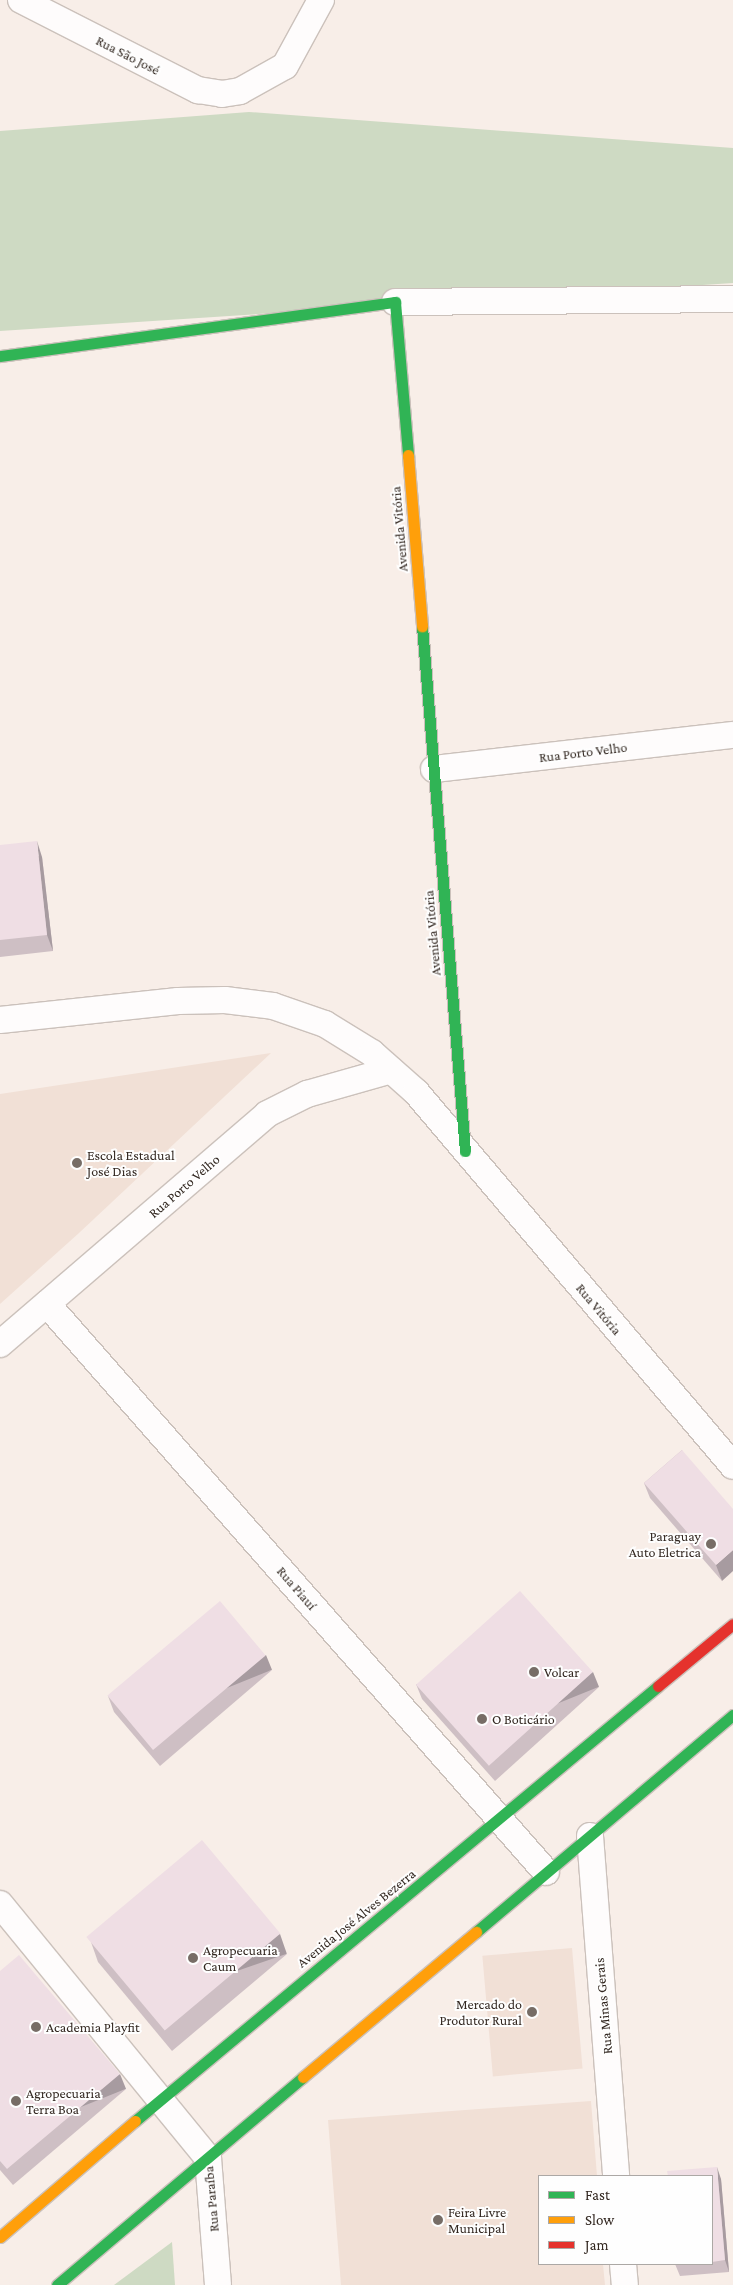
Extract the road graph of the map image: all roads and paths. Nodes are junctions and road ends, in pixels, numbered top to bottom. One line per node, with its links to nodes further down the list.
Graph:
1 (20, 0): 2 (street, Rua São José)
2 (321, 0)
3 (733, 299): 4 (street)
4 (395, 302): 5 (street); 7 (street, Avenida Vitória)
5 (0, 356)
6 (733, 735): 7 (street, Rua Porto Velho)
7 (434, 769): 10 (street, Avenida Vitória)
8 (0, 1020): 9 (street, Rua Vitória)
9 (390, 1070): 10 (street, Rua Vitória); 11 (street, Rua Porto Velho)
10 (465, 1151): 13 (street, Rua Vitória)
11 (47, 1304): 12 (street, Rua Porto Velho); 16 (street, Rua Piauí)
12 (0, 1344)
13 (733, 1466)
14 (733, 1624): 16 (street, Avenida José Alves Bezerra)
15 (733, 1716): 17 (street)
16 (500, 1820): 18 (street, Rua Piauí); 20 (street, Avenida José Alves Bezerra)
17 (590, 1836): 18 (street); 22 (street, Rua Minas Gerais)
18 (546, 1872): 21 (street)
19 (0, 1904): 20 (street, Rua Paraíba)
20 (159, 2100): 21 (street, Rua Paraíba); 23 (street, Avenida José Alves Bezerra)
21 (208, 2158): 25 (street); 26 (street, Rua Paraíba)
22 (616, 2175)
23 (0, 2237)
24 (623, 2265): 27 (street)
25 (56, 2285)
26 (218, 2285)
27 (625, 2285)

